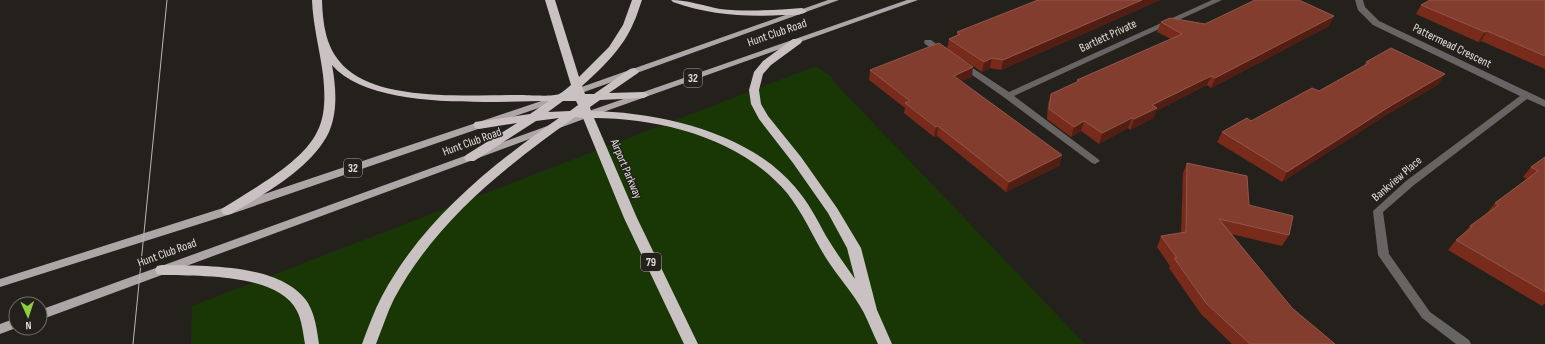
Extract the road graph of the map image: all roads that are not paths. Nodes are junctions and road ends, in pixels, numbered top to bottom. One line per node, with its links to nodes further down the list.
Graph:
1 (317, 0): 12 (highway)
2 (550, 0): 34 (highway, Airport Parkway / 79)
3 (637, 0): 17 (highway)
4 (676, 0): 9 (highway)
5 (835, 0): 9 (main road, Hunt Club Road / 32)
6 (914, 0): 10 (main road, Hunt Club Road / 32)
7 (1218, 0): 16 (street, Bartlett Private)
8 (1359, 0): 15 (street, Pattermead Crescent)
9 (802, 11): 13 (main road, Hunt Club Road / 32)
10 (797, 41): 14 (main road, Hunt Club Road / 32); 30 (highway)
11 (928, 42): 16 (street)
12 (324, 46): 17 (highway); 27 (highway)
13 (634, 71): 17 (main road, Hunt Club Road / 32); 18 (highway)
14 (644, 95): 18 (highway); 21 (main road, Hunt Club Road / 32)
15 (1527, 95): 19 (street, Pattermead Crescent); 36 (street, Bankview Place)
16 (1008, 96): 26 (street)
17 (559, 98): 18 (highway); 22 (highway); 23 (main road, Hunt Club Road / 32)
18 (596, 98): 20 (highway)
19 (1545, 104)
20 (573, 114): 21 (highway); 22 (highway); 24 (highway)
21 (589, 114): 24 (main road, Hunt Club Road / 32); 30 (highway)
22 (533, 117): 23 (highway); 25 (highway)
23 (479, 125): 27 (main road, Hunt Club Road / 32)
24 (553, 128): 25 (main road, Hunt Club Road / 32); 33 (highway)
25 (470, 158): 28 (main road, Hunt Club Road / 32)
26 (1095, 161)
27 (227, 211): 29 (main road, Hunt Club Road / 32)
28 (162, 270): 31 (main road, Hunt Club Road / 32); 32 (highway)
29 (0, 283)
30 (870, 310): 35 (highway)
31 (48, 312)
32 (312, 344)
33 (369, 344)
34 (691, 344)
35 (885, 344)
36 (1465, 344)

